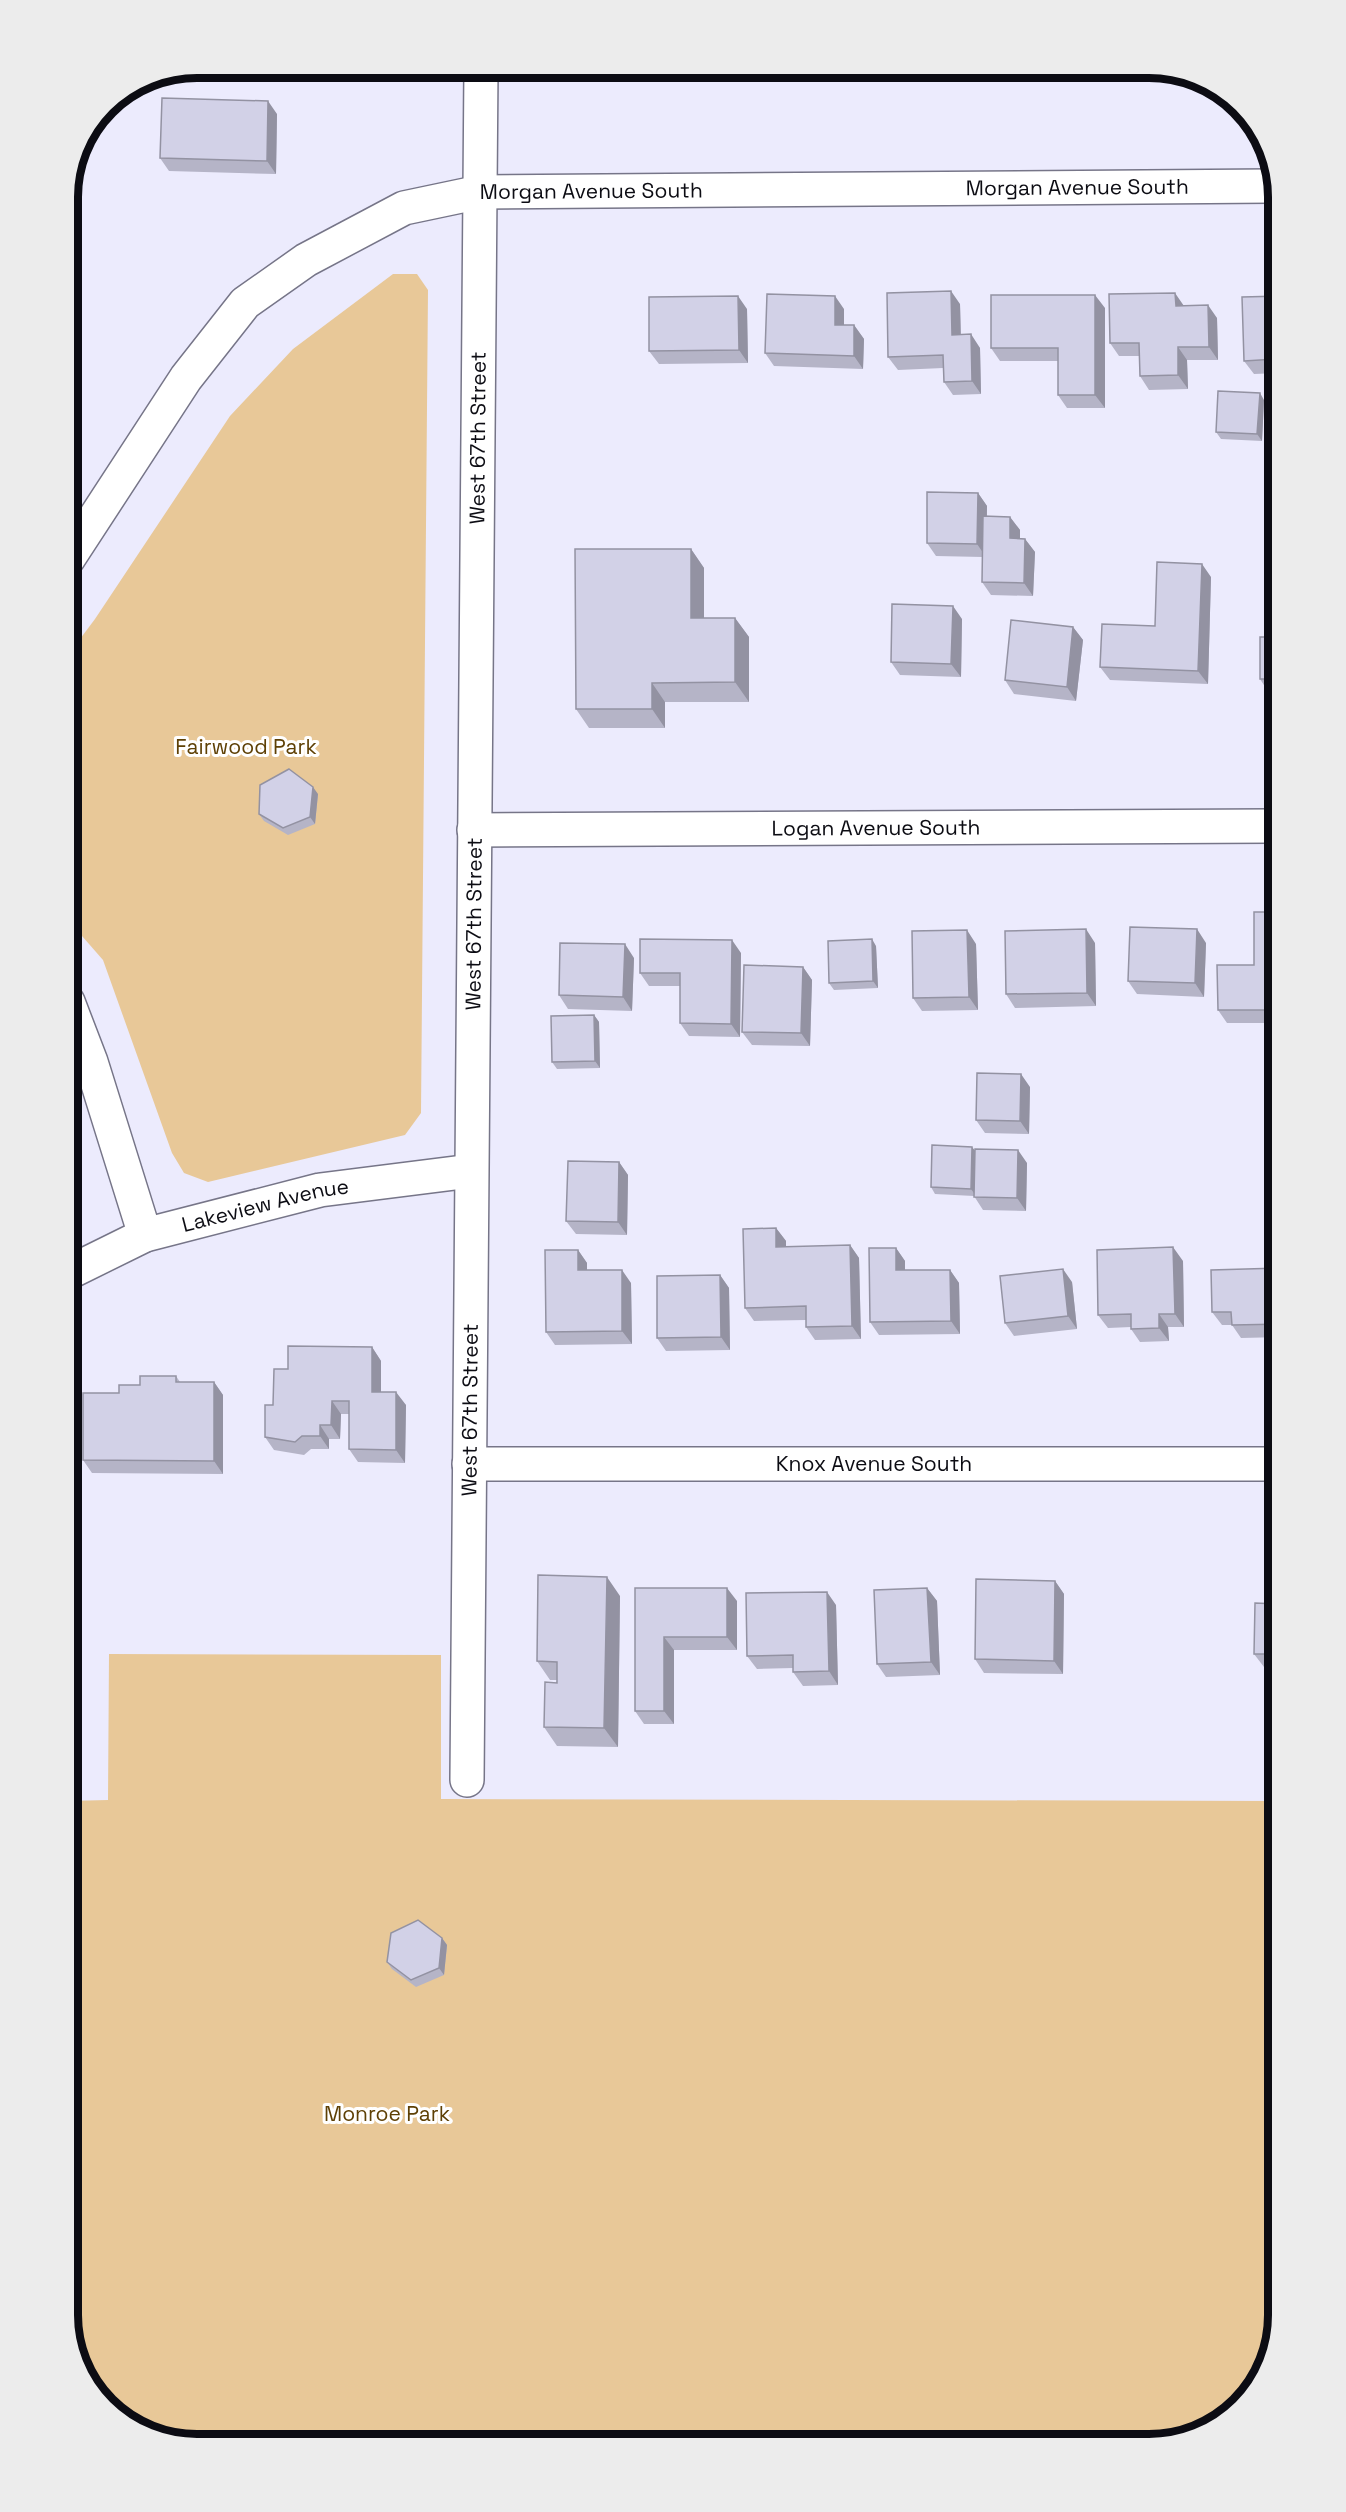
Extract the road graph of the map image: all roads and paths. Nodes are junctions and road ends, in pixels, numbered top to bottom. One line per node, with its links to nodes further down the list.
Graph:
1 (481, 78): 3 (street, West 67th Street)
2 (1268, 186): 3 (street, Morgan Avenue South)
3 (480, 192): 4 (street, Morgan Avenue South); 6 (street, West 67th Street)
4 (78, 544)
5 (1268, 826): 6 (street, Logan Avenue South)
6 (474, 830): 8 (street, West 67th Street)
7 (78, 1028): 9 (street)
8 (471, 1172): 9 (street, Lakeview Avenue); 11 (street, West 67th Street)
9 (145, 1235): 10 (street, Lakeview Avenue)
10 (78, 1268)
11 (469, 1464): 12 (street, Knox Avenue South); 13 (street, West 67th Street)
12 (1268, 1464)
13 (466, 1780)

